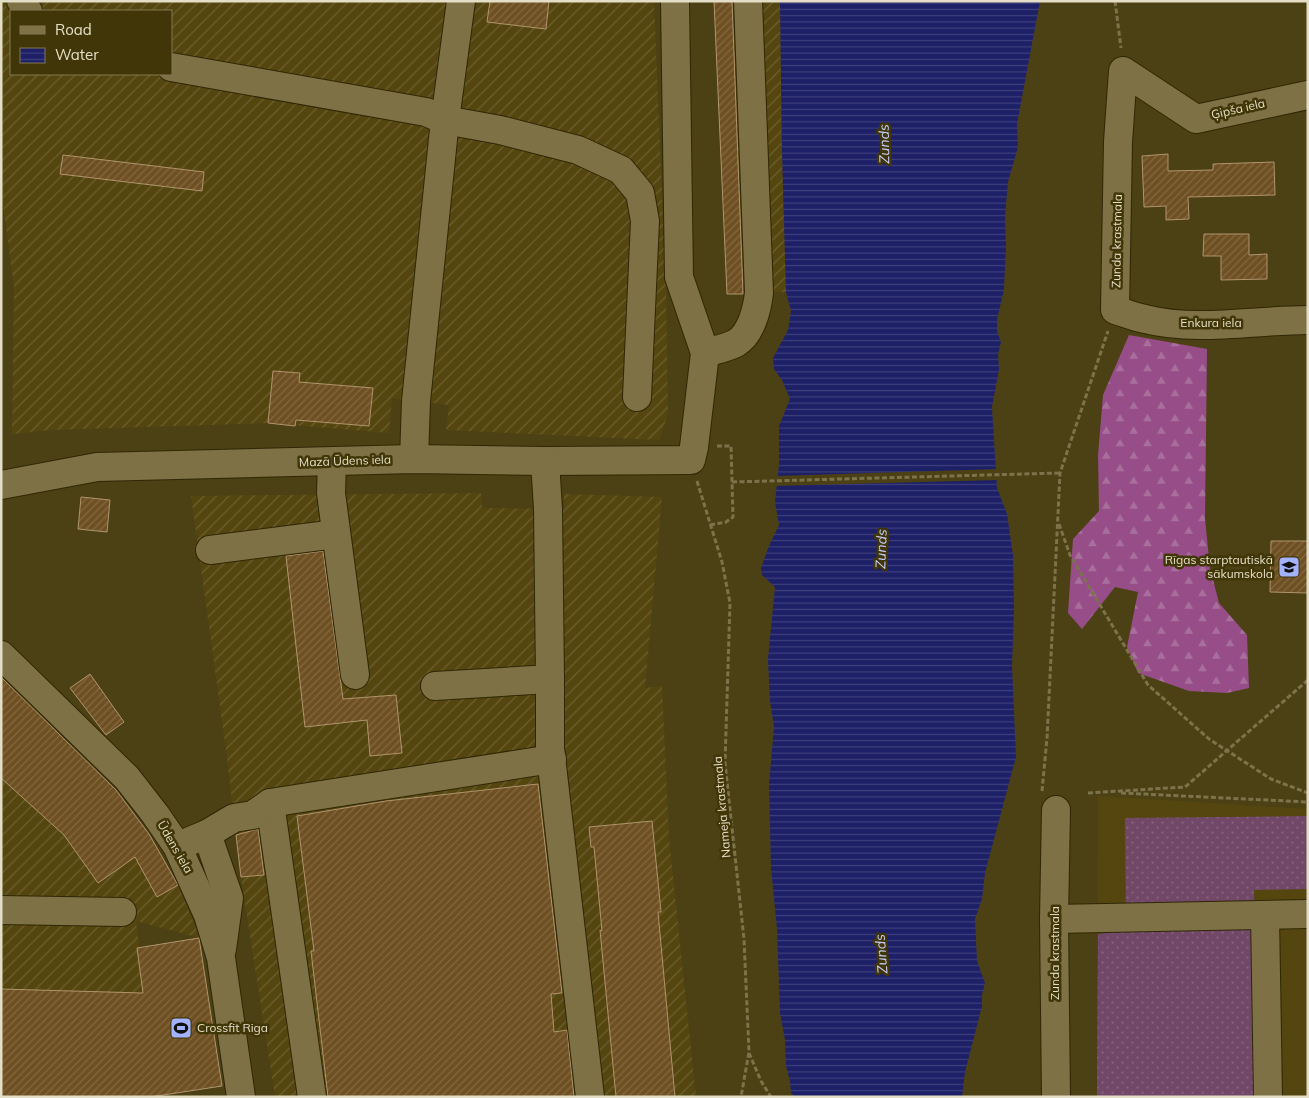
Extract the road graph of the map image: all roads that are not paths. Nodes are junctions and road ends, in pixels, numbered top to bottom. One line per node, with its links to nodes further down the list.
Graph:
1 (461, 1): 7 (street)
2 (675, 1): 10 (street)
3 (748, 1): 10 (street)
4 (172, 67): 7 (street)
5 (1123, 71): 6 (street, Ģipša iela); 8 (street, Zunda krastmala)
6 (1308, 95)
7 (445, 120): 11 (street); 12 (street)
8 (1115, 310): 9 (street, Enkura iela)
9 (1308, 320)
10 (705, 353): 13 (street, Mazā Ūdens iela)
11 (637, 397)
12 (414, 460): 13 (street, Mazā Ūdens iela); 14 (street, Mazā Ūdens iela)
13 (545, 461): 20 (street)
14 (332, 462): 15 (street, Mazā Ūdens iela); 16 (street)
15 (1, 485)
16 (336, 534): 17 (street); 19 (street)
17 (210, 550)
18 (1, 655): 26 (street, Ūdens iela)
19 (355, 675)
20 (550, 679): 21 (street); 22 (street)
21 (435, 686)
22 (552, 759): 23 (street); 35 (street)
23 (270, 803): 25 (street); 34 (street)
24 (1049, 803): 31 (street, Zunda krastmala)
25 (207, 834): 26 (street); 32 (street)
26 (177, 846): 32 (street, Ūdens iela)
27 (1, 910): 28 (street)
28 (122, 912)
29 (1308, 914): 30 (street)
30 (1265, 915): 31 (street); 37 (street)
31 (1054, 920): 36 (street, Zunda krastmala)
32 (221, 958): 33 (street, Ūdens iela)
33 (241, 1097)
34 (312, 1097)
35 (590, 1097)
36 (1056, 1097)
37 (1268, 1097)

